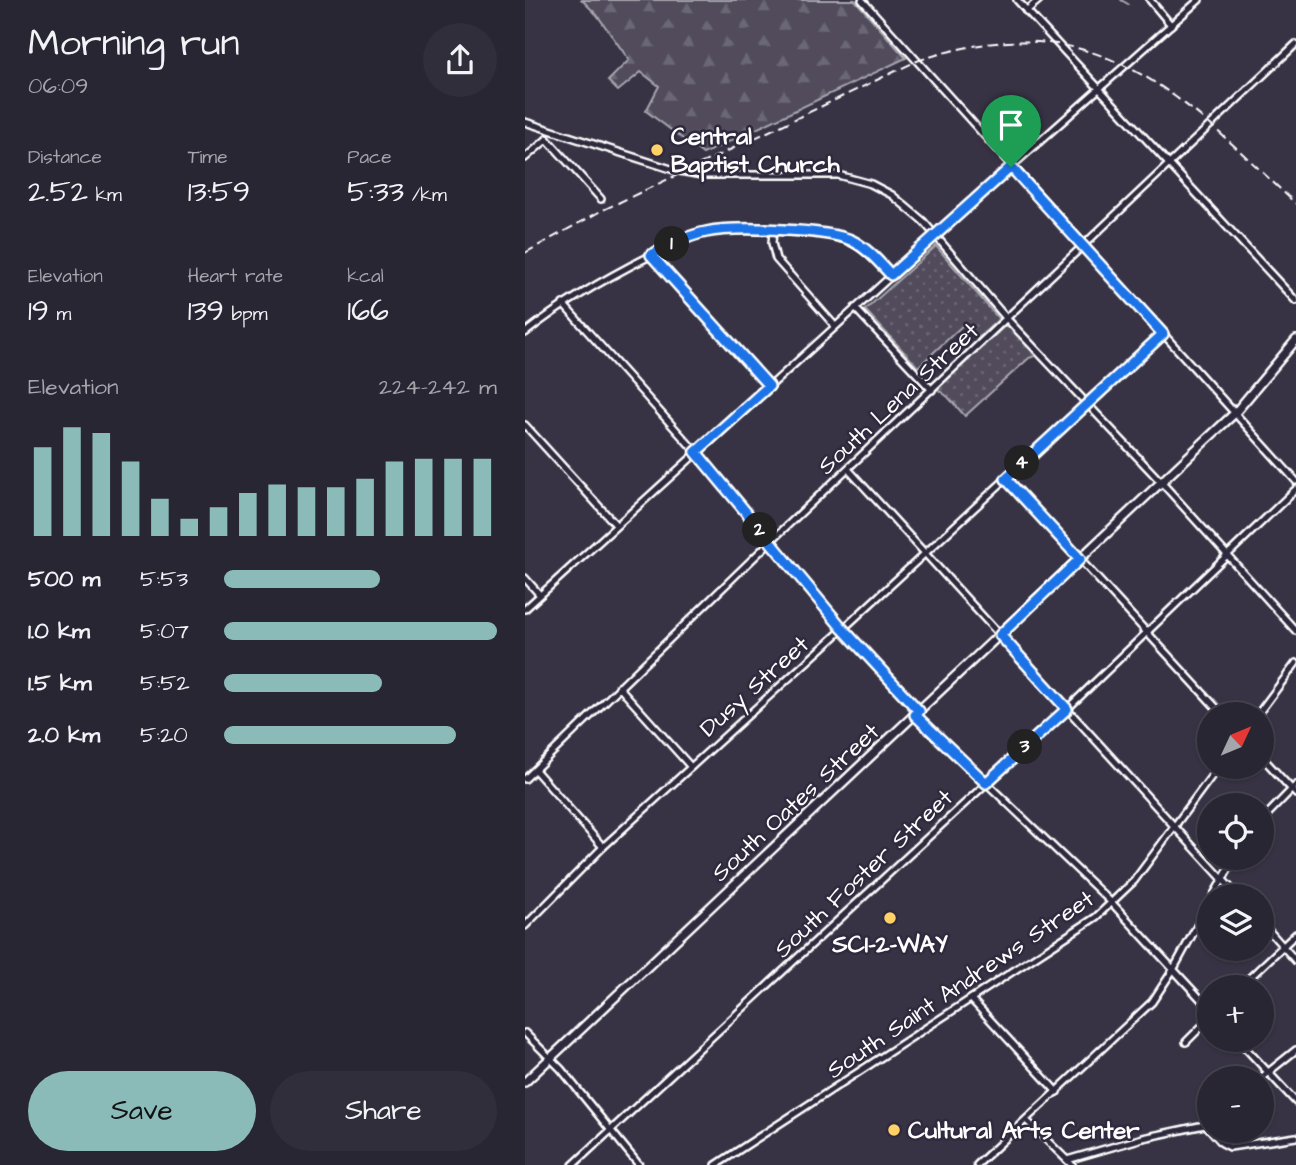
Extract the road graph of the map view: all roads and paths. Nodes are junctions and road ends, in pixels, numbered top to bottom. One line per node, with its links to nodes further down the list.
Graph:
1 (862, 0): 15 (street)
2 (1017, 0): 6 (street)
3 (1039, 0): 6 (street)
4 (1150, 0): 7 (street)
5 (1199, 0): 7 (street)
6 (1026, 11): 9 (street)
7 (1171, 25): 9 (street)
8 (1296, 44): 14 (street, South Lena Street)
9 (1099, 89): 14 (street); 15 (street)
10 (525, 122): 11 (street)
11 (548, 131): 12 (street); 18 (street)
12 (547, 139): 13 (street); 16 (street)
13 (525, 158)
14 (1169, 165): 19 (street, South Lena Street); 22 (street)
15 (1011, 167): 18 (street); 19 (street)
16 (601, 199)
17 (773, 231): 20 (street); 21 (street); 26 (street)
18 (936, 235): 21 (street); 25 (street)
19 (1083, 246): 25 (street, South Lena Street); 28 (street)
20 (651, 255): 23 (street); 30 (street)
21 (891, 275): 24 (street)
22 (1296, 301)
23 (563, 304): 27 (street); 35 (street)
24 (855, 308): 26 (street); 31 (street)
25 (1007, 319): 31 (street, South Lena Street); 32 (street)
26 (835, 326): 30 (street)
27 (525, 333)
28 (1163, 334): 32 (street, Dusy Street); 33 (street)
29 (1296, 340): 33 (main road, South Oates Street)
30 (769, 386): 35 (street)
31 (932, 390): 36 (street, South Lena Street)
32 (1087, 404): 37 (street, Dusy Street); 39 (street)
33 (1235, 413): 38 (street); 39 (main road, South Oates Street)
34 (525, 425): 41 (street)
35 (696, 452): 41 (street); 42 (street)
36 (848, 469): 42 (street, South Lena Street); 43 (street)
37 (1006, 479): 43 (street, Dusy Street); 45 (street)
38 (1296, 481)
39 (1162, 483): 44 (street); 45 (main road, South Oates Street)
40 (1296, 489): 44 (street, South Foster Street)
41 (616, 525): 47 (street)
42 (770, 542): 49 (street); 54 (street, South Lena Street)
43 (925, 553): 49 (street, Dusy Street); 52 (street)
44 (1228, 556): 50 (street); 51 (street, South Foster Street)
45 (1080, 559): 51 (street); 52 (main road, South Oates Street)
46 (525, 578): 47 (street)
47 (540, 595): 48 (street)
48 (525, 609)
49 (843, 629): 58 (street); 59 (street, Dusy Street)
50 (1296, 631)
51 (1147, 633): 55 (street); 57 (street, South Foster Street)
52 (1000, 635): 57 (street); 58 (main road, South Oates Street)
53 (1296, 663): 56 (street)
54 (619, 687): 59 (street); 61 (street, South Lena Street)
55 (1211, 702)
56 (1267, 702)
57 (1067, 709): 64 (street, South Foster Street); 67 (street)
58 (917, 713): 64 (street); 89 (main road, South Oates Street)
59 (691, 767): 68 (street, Dusy Street)
60 (1274, 769): 65 (street)
61 (535, 770): 62 (street, South Lena Street); 68 (street)
62 (525, 779)
63 (1210, 779): 67 (street, South Saint Andrews Street)
64 (986, 783): 73 (street); 98 (street, South Foster Street)
65 (1295, 790): 66 (street)
66 (1274, 809)
67 (1176, 826): 70 (street); 73 (street, South Saint Andrews Street)
68 (603, 847): 74 (street, Dusy Street)
69 (1228, 870): 70 (street)
70 (1223, 880): 71 (street); 72 (street)
71 (1220, 884)
72 (1226, 884)
73 (1112, 904): 80 (street); 83 (street, South Saint Andrews Street)
74 (525, 926)
75 (1197, 926): 80 (street)
76 (1296, 934): 78 (street)
77 (1274, 936): 78 (street)
78 (1283, 946): 79 (street); 81 (street)
79 (1296, 961)
80 (1173, 970): 82 (street); 94 (street)
81 (1253, 975)
82 (1197, 995)
83 (971, 999): 94 (street); 106 (street, South Saint Andrews Street)
84 (1197, 1031): 86 (street)
85 (525, 1033): 89 (street)
86 (1186, 1042)
87 (1296, 1050): 91 (street)
88 (1249, 1052): 90 (street)
89 (549, 1059): 93 (main road, South Oates Street); 98 (street)
90 (1262, 1066)
91 (1274, 1067)
92 (1274, 1078): 95 (street)
93 (525, 1082)
94 (1057, 1092): 96 (street)
95 (1296, 1102)
96 (1026, 1120): 103 (street); 107 (street)
97 (1197, 1127): 103 (street)
98 (610, 1130): 104 (street, South Foster Street); 105 (street)
99 (1296, 1137): 100 (street)
100 (1274, 1140)
101 (1222, 1143): 102 (street)
102 (1256, 1143)
103 (1069, 1163)
104 (573, 1165)
105 (639, 1165)
106 (716, 1165)
107 (977, 1165)

